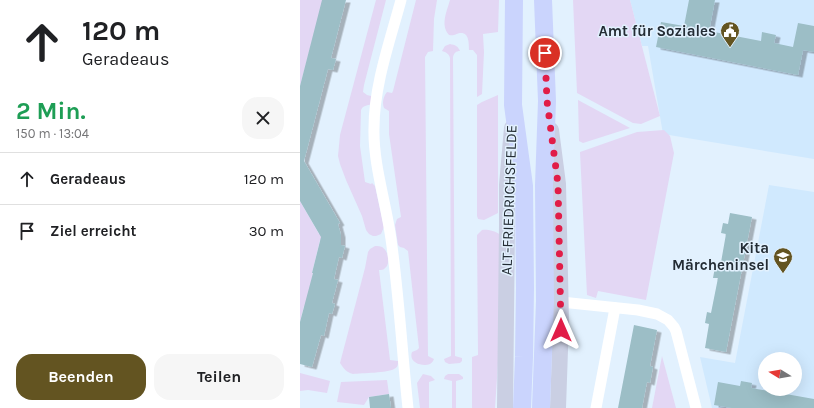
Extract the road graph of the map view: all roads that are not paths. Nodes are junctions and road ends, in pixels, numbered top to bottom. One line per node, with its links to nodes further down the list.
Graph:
1 (401, 0): 8 (street)
2 (514, 0): 5 (main road)
3 (543, 0): 4 (main road)
4 (547, 101): 6 (main road); 11 (main road)
5 (514, 104): 9 (main road, ALT-FRIEDRICHSFELDE); 10 (main road, ALT-FRIEDRICHSFELDE)
6 (561, 302): 7 (street); 12 (main road)
7 (615, 308): 13 (street); 14 (street)
8 (408, 408)
9 (504, 408)
10 (522, 408)
11 (542, 408)
12 (558, 408)
13 (596, 408)
14 (696, 408)

